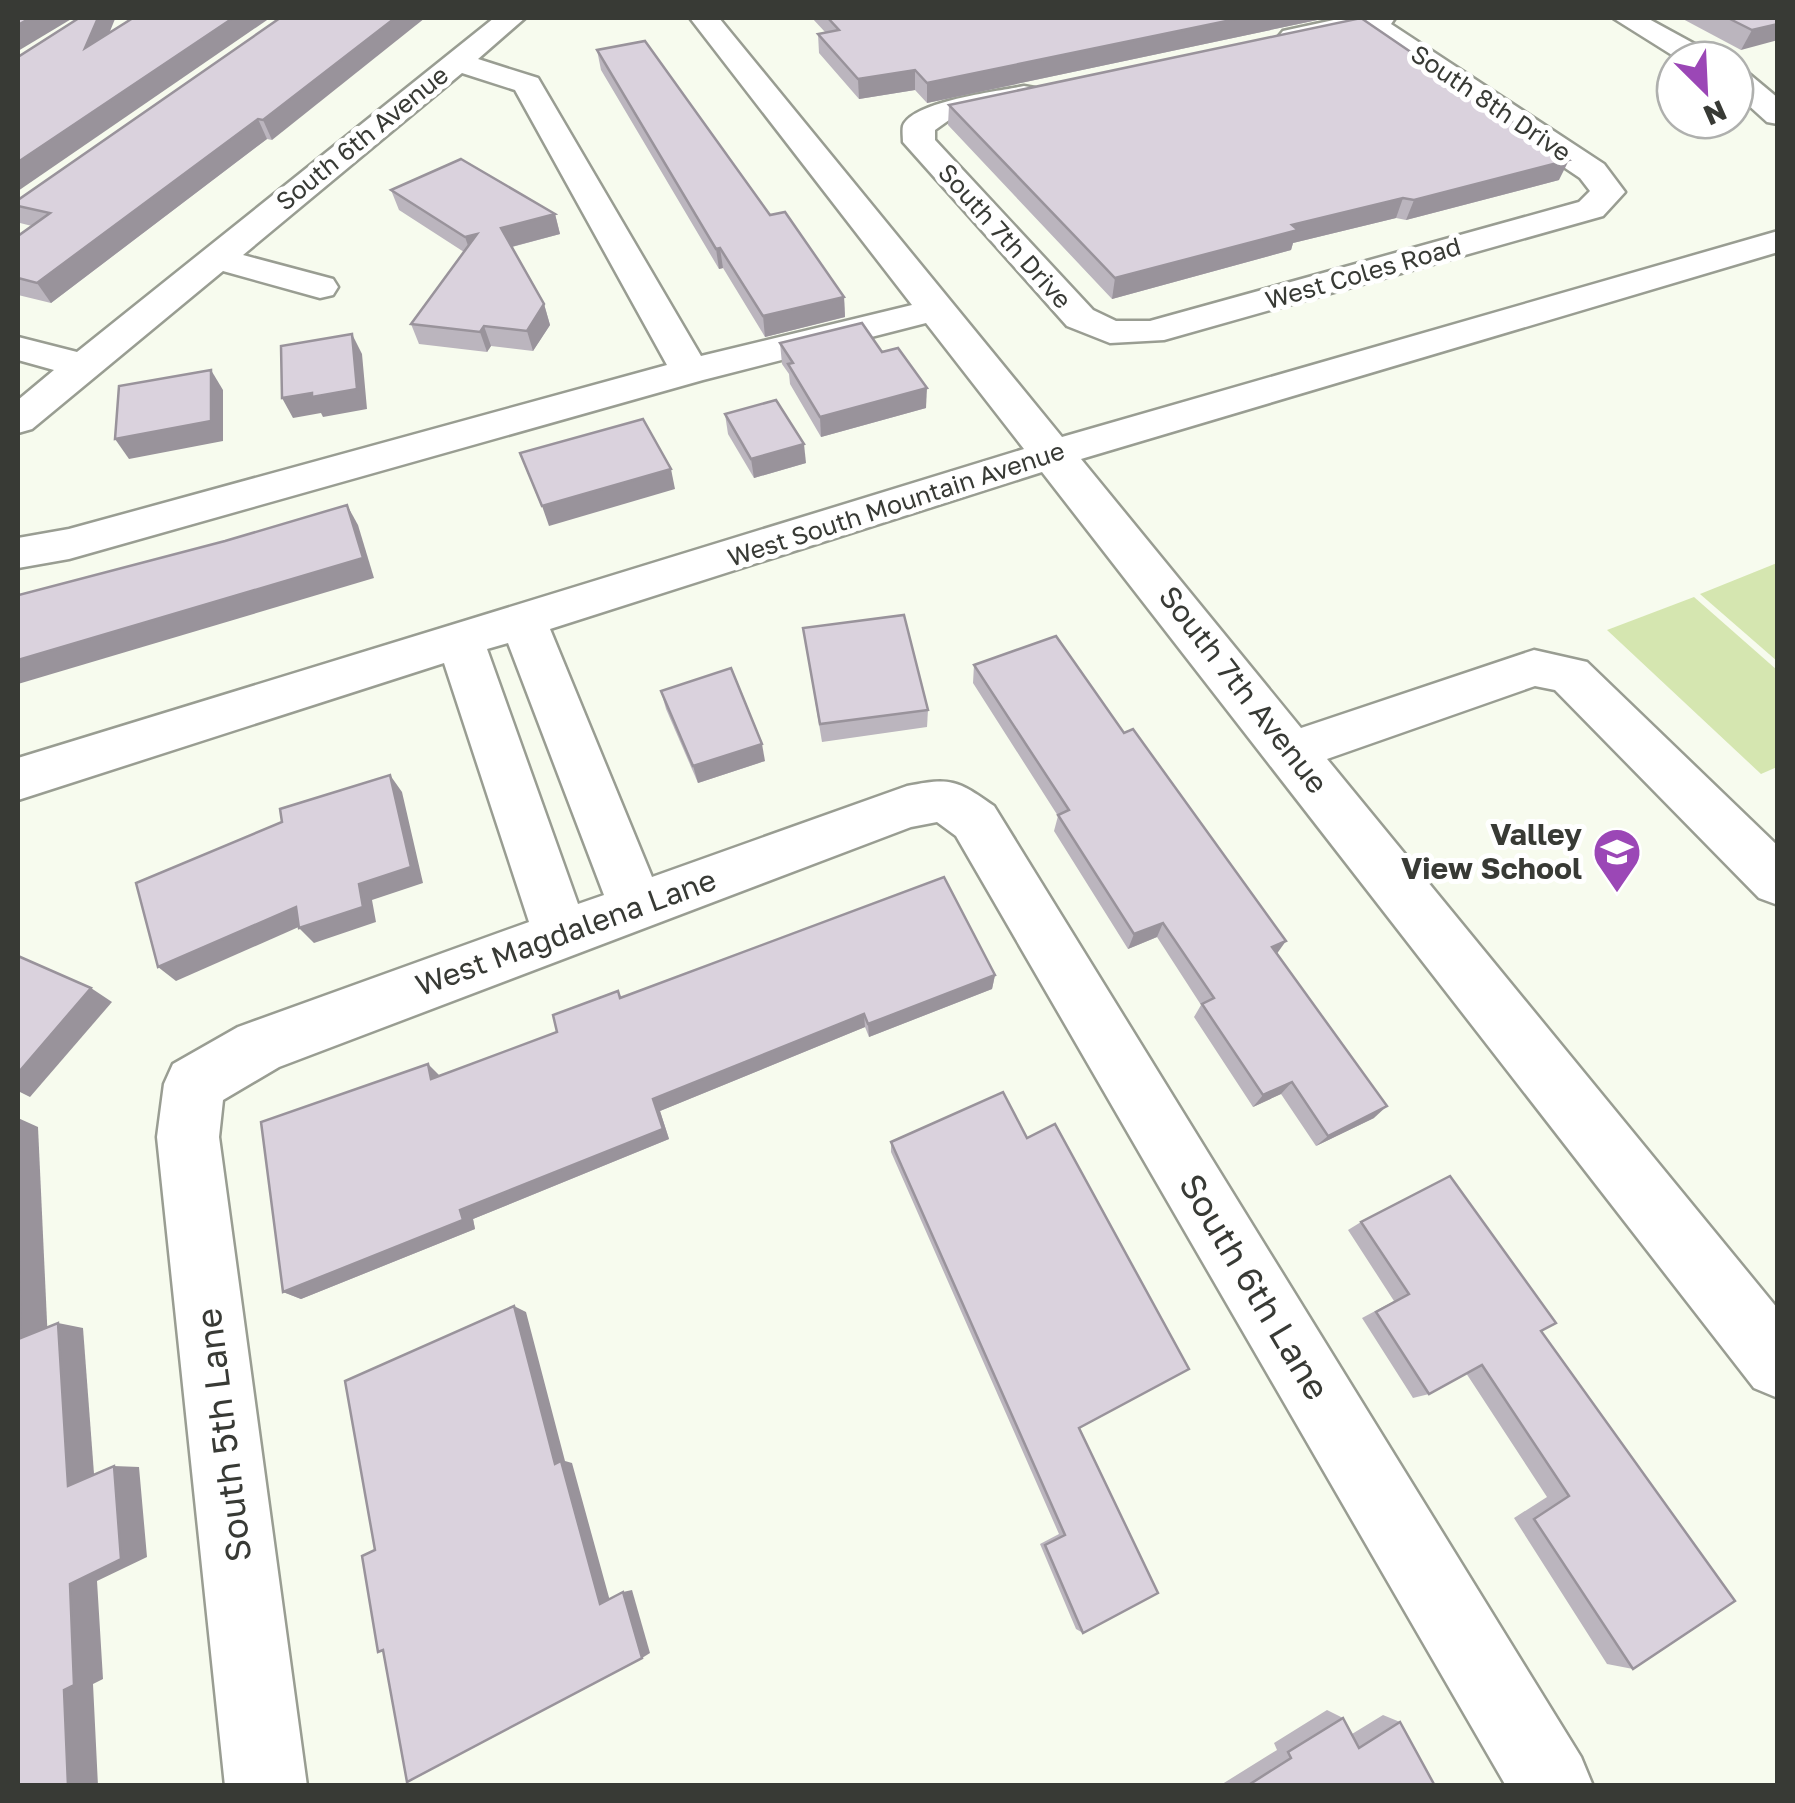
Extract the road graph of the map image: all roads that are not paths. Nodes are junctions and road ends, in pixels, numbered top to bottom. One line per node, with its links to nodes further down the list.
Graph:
1 (511, 18): 7 (street, South 6th Avenue)
2 (704, 18): 15 (street, South 7th Avenue)
3 (1626, 18): 5 (street)
4 (1374, 19): 6 (street); 11 (street, South 8th Drive)
5 (1666, 40)
6 (1270, 42)
7 (456, 62): 13 (street, South 6th Avenue); 19 (street)
8 (1056, 88): 16 (street, South 7th Drive)
9 (1755, 95): 10 (street)
10 (1778, 115)
11 (1608, 192): 16 (street, West Coles Road)
12 (1778, 241): 21 (street, West South Mountain Avenue)
13 (214, 258): 14 (street); 18 (street, South 6th Avenue)
14 (320, 288)
15 (939, 308): 19 (street); 21 (street, South 7th Avenue)
16 (1110, 332)
17 (18, 348): 18 (street)
18 (82, 366): 20 (street, South 6th Avenue)
19 (690, 371): 22 (street)
20 (18, 420)
21 (1054, 453): 23 (street, West South Mountain Avenue); 25 (street, South 7th Avenue)
22 (18, 554)
23 (524, 622): 24 (street, West South Mountain Avenue); 27 (street)
24 (461, 642): 26 (street, West South Mountain Avenue); 29 (street)
25 (1292, 751): 30 (street); 34 (street, South 7th Avenue)
26 (18, 779)
27 (588, 782): 29 (street); 31 (street)
28 (945, 799): 31 (street, West Magdalena Lane); 36 (street, South 6th Lane)
29 (517, 807): 32 (street)
30 (1778, 882)
31 (636, 907): 32 (street, West Magdalena Lane)
32 (561, 934): 33 (street, West Magdalena Lane)
33 (194, 1084): 35 (street, South 5th Lane)
34 (1772, 1346)
35 (266, 1786)
36 (1552, 1786)

